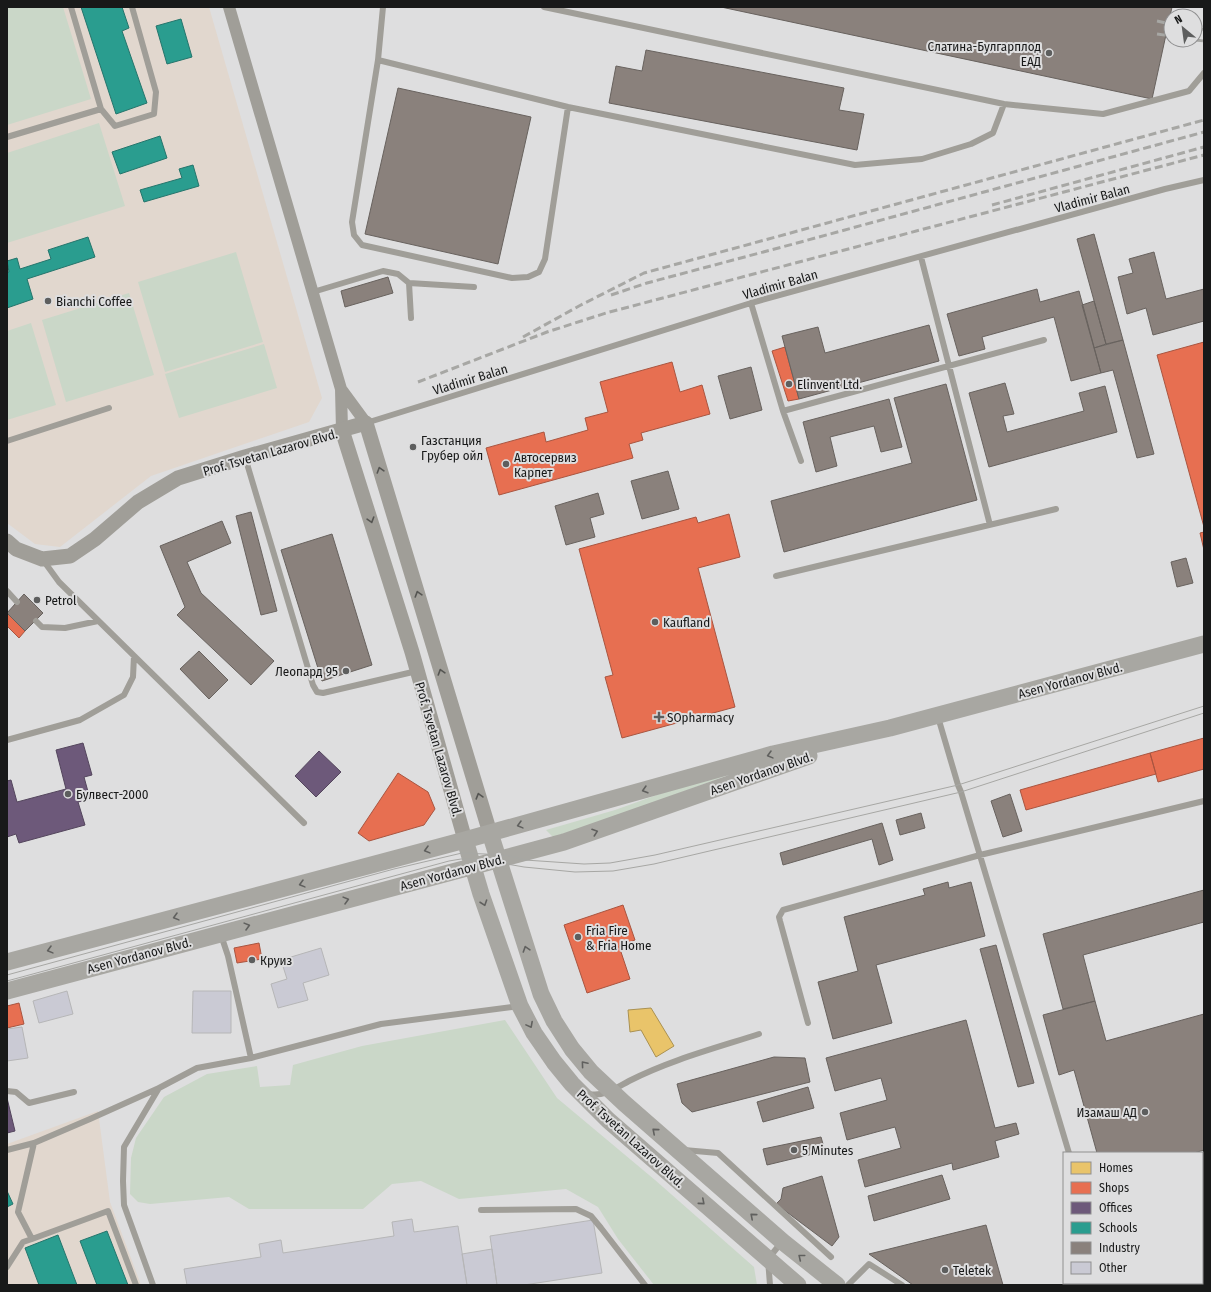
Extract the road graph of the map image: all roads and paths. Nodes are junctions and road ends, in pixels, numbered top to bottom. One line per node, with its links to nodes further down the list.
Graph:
1 (71, 7): 10 (lane)
2 (132, 7): 10 (lane)
3 (229, 7): 16 (street)
4 (383, 7): 6 (lane)
5 (544, 7): 8 (lane)
6 (378, 60): 9 (lane); 9 (lane)
7 (1204, 73): 8 (lane)
8 (1004, 104): 9 (lane)
9 (568, 107)
10 (100, 109): 11 (lane)
11 (7, 137)
12 (1204, 180): 13 (lane, Vladimir Balan)
13 (921, 257): 17 (lane, Vladimir Balan); 20 (lane)
14 (409, 283): 15 (lane); 16 (lane); 18 (lane)
15 (474, 287)
16 (313, 292): 21 (street)
17 (751, 303): 23 (lane); 24 (lane, Vladimir Balan)
18 (411, 318)
19 (1044, 340): 20 (lane)
20 (948, 366): 23 (lane); 30 (lane)
21 (341, 389): 24 (street); 25 (street)
22 (109, 408): 26 (lane)
23 (783, 411): 28 (lane)
24 (366, 423): 25 (street); 46 (street, Prof. Tsvetan Lazarov Blvd., one-way to 24)
25 (342, 430): 27 (street, Prof. Tsvetan Lazarov Blvd.); 40 (street, Prof. Tsvetan Lazarov Blvd., one-way to 40)
26 (7, 441)
27 (245, 457): 32 (street, Prof. Tsvetan Lazarov Blvd.); 40 (lane)
28 (801, 461)
29 (1056, 509): 30 (lane)
30 (990, 525): 33 (lane)
31 (7, 541): 32 (street, Prof. Tsvetan Lazarov Blvd.)
32 (42, 559): 37 (lane)
33 (776, 576)
34 (7, 591): 35 (lane)
35 (17, 602)
36 (36, 621): 37 (lane)
37 (98, 621): 39 (lane)
38 (1204, 644): 41 (main road, Asen Yordanov Blvd.)
39 (134, 656): 43 (lane); 45 (lane)
40 (417, 671): 47 (street, Prof. Tsvetan Lazarov Blvd.)
41 (937, 716): 42 (main road, Asen Yordanov Blvd.); 48 (lane)
42 (890, 728): 46 (main road, Asen Yordanov Blvd., one-way to 46); 49 (main road, Asen Yordanov Blvd., one-way to 42)
43 (7, 740)
44 (1204, 801): 48 (lane)
45 (304, 823)
46 (490, 833): 47 (main road, Asen Yordanov Blvd.); 49 (main road, Prof. Tsvetan Lazarov Blvd.)
47 (465, 840): 50 (main road, Prof. Tsvetan Lazarov Blvd.); 52 (main road, Asen Yordanov Blvd., one-way to 52)
48 (980, 855): 55 (lane); 66 (lane)
49 (498, 860): 50 (main road, Asen Yordanov Blvd.); 62 (main road, Prof. Tsvetan Lazarov Blvd., one-way to 49)
50 (472, 866): 51 (main road, Asen Yordanov Blvd., one-way to 50); 54 (main road, Prof. Tsvetan Lazarov Blvd., one-way to 54)
51 (220, 934): 53 (main road, Asen Yordanov Blvd.); 57 (lane)
52 (7, 962)
53 (7, 991)
54 (520, 1006): 57 (lane); 61 (main road, Prof. Tsvetan Lazarov Blvd., one-way to 61)
55 (808, 1023)
56 (759, 1034): 62 (lane)
57 (251, 1058): 58 (lane)
58 (159, 1088): 63 (lane); 74 (lane)
59 (7, 1091): 60 (lane)
60 (74, 1092)
61 (580, 1092): 62 (lane); 71 (main road, Prof. Tsvetan Lazarov Blvd., one-way to 71)
62 (611, 1092): 65 (main road, Prof. Tsvetan Lazarov Blvd., one-way to 62)
63 (34, 1143): 64 (lane); 68 (lane)
64 (7, 1150)
65 (677, 1150): 69 (main road, Prof. Tsvetan Lazarov Blvd., one-way to 65); 70 (lane)
66 (1069, 1152)
67 (482, 1210): 75 (lane)
68 (32, 1239): 72 (lane); 73 (lane)
69 (782, 1242): 71 (lane); 78 (main road, Prof. Tsvetan Lazarov Blvd., one-way to 69)
70 (831, 1257)
71 (768, 1259): 76 (lane); 77 (main road, Prof. Tsvetan Lazarov Blvd.)
72 (7, 1266)
73 (136, 1285)
74 (153, 1285)
75 (645, 1285)
76 (770, 1285)
77 (798, 1285)
78 (837, 1285)
79 (848, 1285): 80 (lane)
80 (902, 1285)

